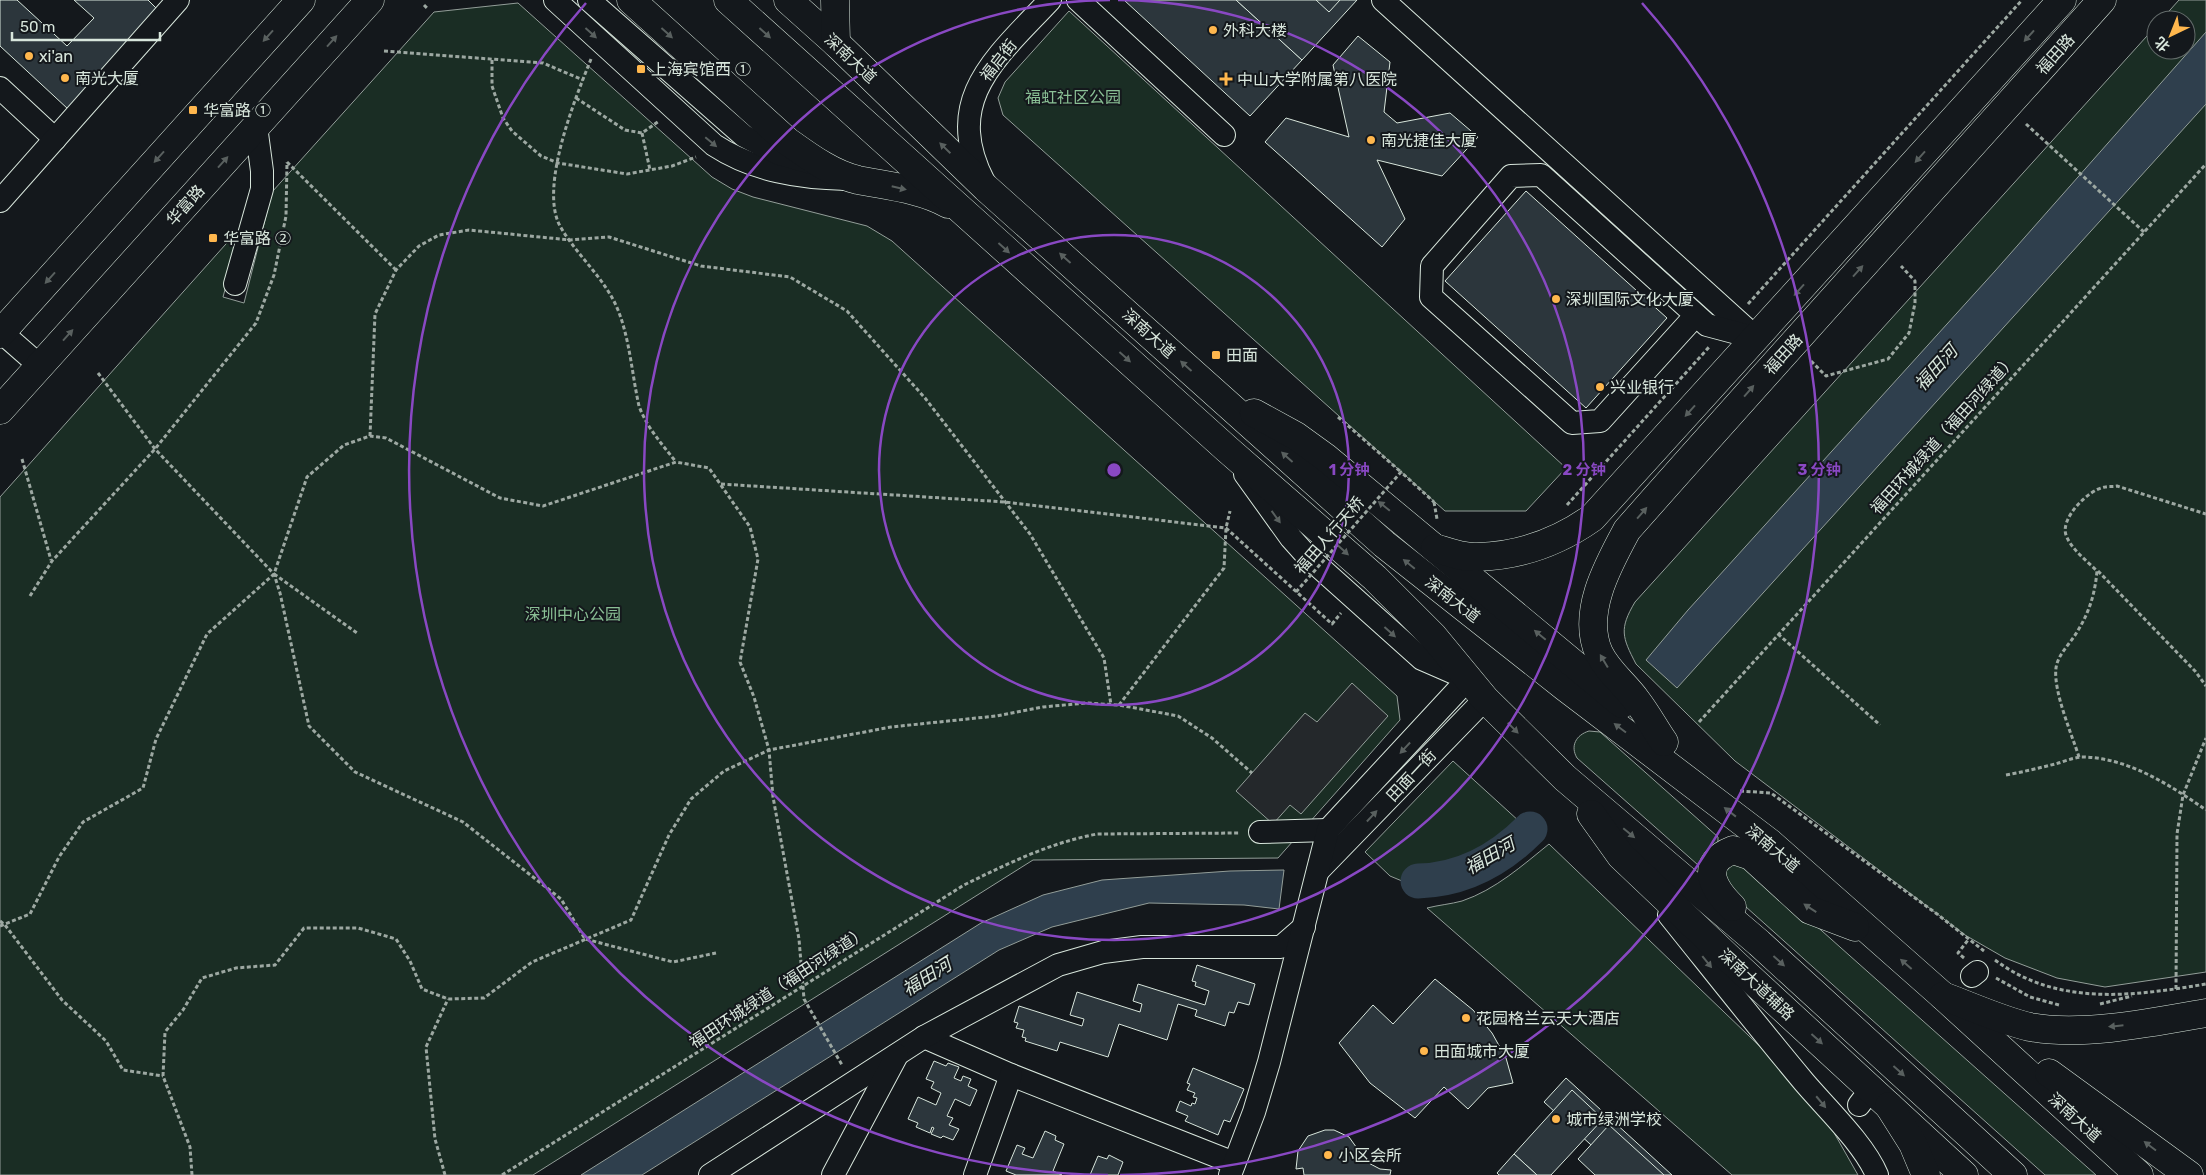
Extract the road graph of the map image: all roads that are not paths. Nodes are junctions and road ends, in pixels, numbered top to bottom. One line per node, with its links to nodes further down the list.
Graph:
1 (178, 0): 19 (street)
2 (301, 0): 28 (main road, one-way to 28)
3 (370, 0): 17 (main road, 华富路, one-way to 3)
4 (555, 0): 21 (street, one-way to 21)
5 (589, 0): 20 (street)
6 (631, 0): 20 (main road, one-way to 20)
7 (728, 0): 24 (main road, 深南大道, one-way to 24)
8 (788, 0): 15 (main road, 深南大道)
9 (1078, 0): 18 (street)
10 (1383, 0): 27 (street)
11 (2062, 0): 29 (main road, 福田路, one-way to 29)
12 (2102, 0): 30 (main road, 福田路, one-way to 12)
13 (1040, 3): 22 (street, 福启街)
14 (840, 5): 15 (main road)
15 (836, 43): 22 (main road, 深南大道, one-way to 15)
16 (0, 88): 19 (street)
17 (256, 126): 25 (street); 31 (main road, 华富路, one-way to 17)
18 (1224, 135)
19 (55, 139): 23 (street)
20 (832, 170): 21 (main road)
21 (857, 180): 24 (main road, one-way to 24)
22 (986, 188): 32 (main road, 深南大道, one-way to 22)
23 (0, 201)
24 (968, 215): 35 (main road, 深南大道, one-way to 35)
25 (235, 284)
26 (1696, 315): 26 (street); 27 (street)
27 (1730, 324): 29 (street)
28 (0, 332): 31 (street)
29 (1756, 338): 30 (street); 34 (main road, 福田路, one-way to 34)
30 (1778, 358): 36 (main road, 福田路, one-way to 30)
31 (40, 366): 33 (main road, 华富路)
32 (1222, 399): 34 (main road, one-way to 32); 38 (main road, 深南大道, one-way to 32)
33 (0, 410)
34 (1435, 548): 36 (main road, one-way to 34)
35 (1476, 689): 37 (main road, 深南大道, one-way to 37); 39 (street, 田面一街, one-way to 39); 42 (street, 田面一街, one-way to 35)
36 (1664, 742): 38 (main road)
37 (1565, 778): 41 (main road, 深南大道辅路); 45 (main road, 深南大道, one-way to 45)
38 (1701, 789): 44 (main road, 深南大道, one-way to 38)
39 (1328, 830): 40 (street); 42 (street)
40 (1260, 832)
41 (1621, 856): 51 (main road, 深南大道辅路, one-way to 51); 56 (street, one-way to 56)
42 (1318, 872): 43 (street)
43 (1304, 927): 48 (street); 52 (street)
44 (1871, 933): 45 (main road, one-way to 45); 46 (main road, 深南大道, one-way to 44)
45 (1759, 943): 59 (main road, 深南大道, one-way to 59)
46 (1943, 996): 47 (main road, one-way to 46); 60 (main road, 深南大道); 61 (main road, one-way to 46)
47 (2206, 1013)
48 (924, 1037): 49 (street); 50 (street)
49 (898, 1054): 53 (street); 54 (street)
50 (1012, 1075): 52 (street); 55 (street)
51 (1889, 1106): 57 (main road); 58 (main road, 深南大道辅路)
52 (1232, 1169)
53 (710, 1175)
54 (833, 1175)
55 (975, 1175)
56 (1877, 1175)
57 (1926, 1175)
58 (1964, 1175)
59 (2014, 1175)
60 (2139, 1175)
61 (2189, 1175)

